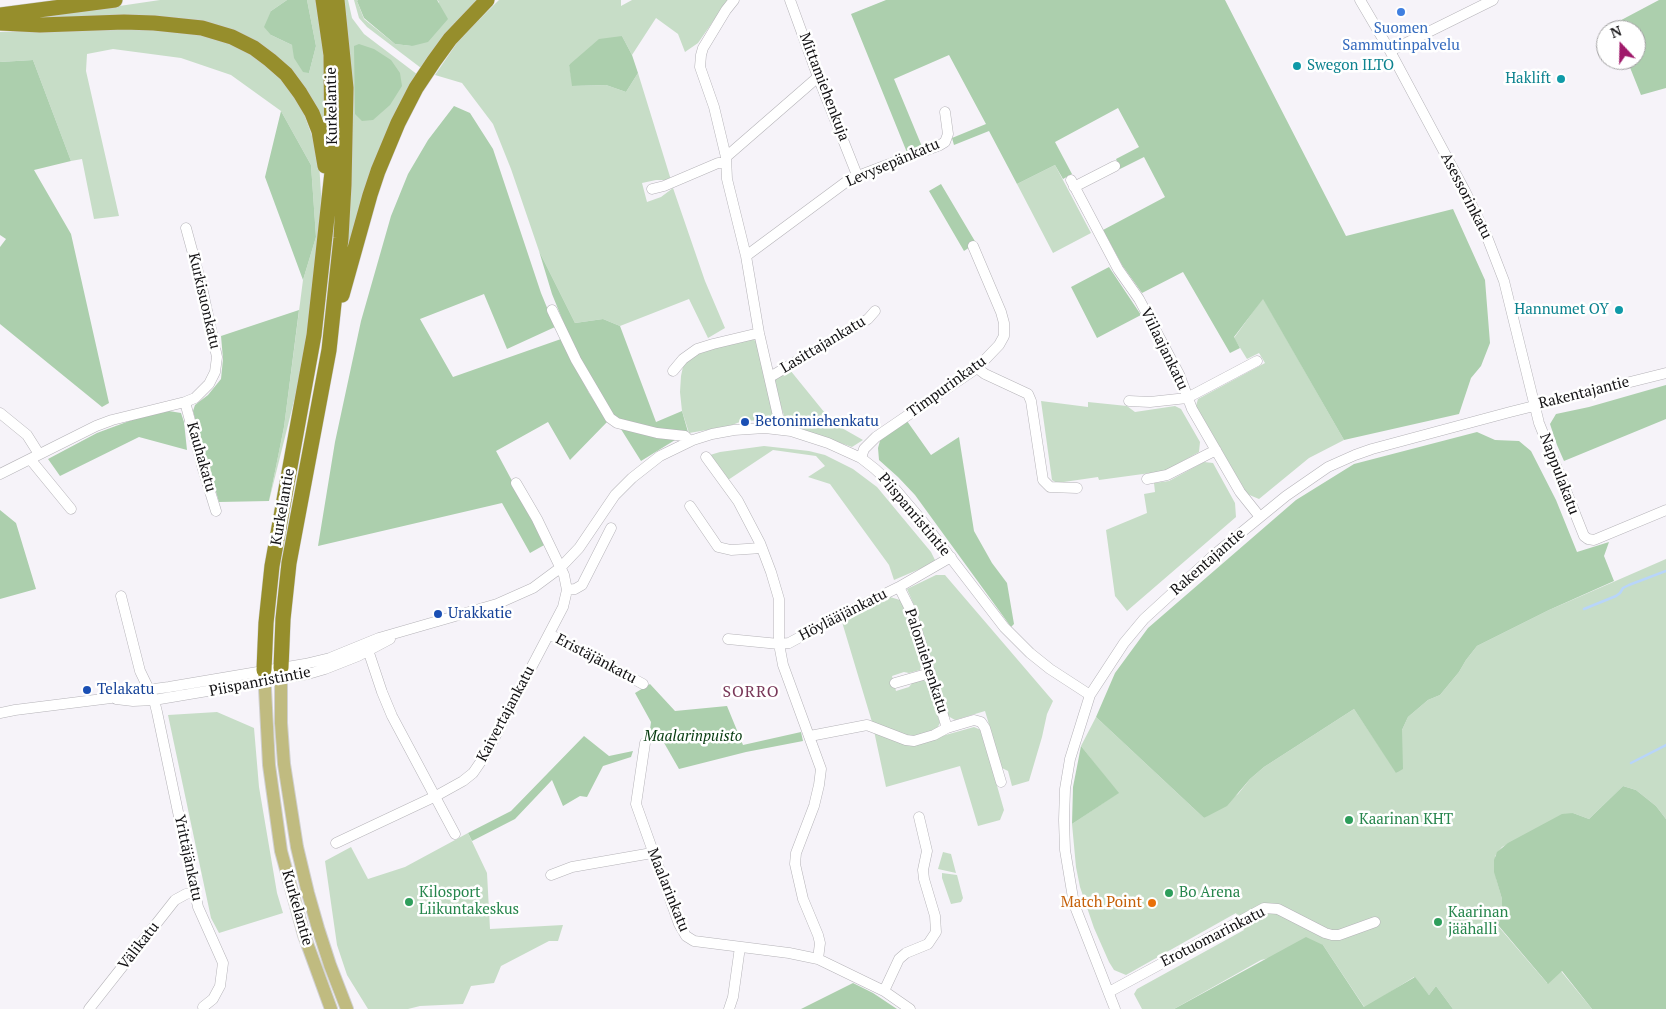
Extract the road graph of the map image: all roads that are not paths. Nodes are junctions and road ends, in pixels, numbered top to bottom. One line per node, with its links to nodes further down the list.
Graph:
1 (115, 0): 8 (highway)
2 (487, 0): 24 (highway)
3 (734, 0): 13 (street)
4 (790, 0): 11 (street, Mittamiehenkuja)
5 (1360, 0): 10 (street, Asessorinkatu)
6 (1493, 0): 10 (street)
7 (331, 3): 17 (highway, Kurkelantie); 24 (highway, Kurkelantie)
8 (0, 15)
9 (0, 23): 17 (highway)
10 (1390, 51): 33 (street, Asessorinkatu)
11 (818, 77): 13 (street); 15 (street, Mittamiehenkuja)
12 (945, 112): 15 (street, Levysepänkatu)
13 (726, 160): 16 (street); 20 (street)
14 (1115, 166): 30 (street, Viilaajankatu)
15 (857, 175): 20 (street, Levysepänkatu)
16 (652, 189)
17 (328, 213): 63 (highway, Kurkelantie)
18 (186, 228): 32 (street, Kurkisuonkatu)
19 (973, 246): 26 (street, Timpurinkatu)
20 (746, 256): 23 (street)
21 (552, 310): 36 (street)
22 (875, 311): 29 (street, Lasittajankatu)
23 (759, 333): 27 (street); 29 (street)
24 (329, 350): 62 (highway, Kurkelantie)
25 (1257, 361): 30 (street)
26 (977, 368): 40 (street, Timpurinkatu); 44 (street)
27 (673, 371)
28 (1666, 373): 33 (street, Rakentajantie)
29 (770, 377): 35 (street)
30 (1187, 398): 31 (street); 37 (street, Viilaajankatu)
31 (1129, 401)
32 (185, 402): 38 (street, Kurkisuonkatu); 48 (street, Kauhakatu)
33 (1535, 406): 47 (street, Nappulakatu); 49 (street, Rakentajantie)
34 (0, 413): 38 (street)
35 (778, 428): 36 (street, Piispanristintie); 40 (street, Piispanristintie)
36 (690, 441): 53 (street, Piispanristintie)
37 (1216, 450): 42 (street); 49 (street, Viilaajankatu)
38 (35, 456): 41 (street, Kurkisuonkatu); 46 (street)
39 (706, 457): 51 (street)
40 (860, 458): 52 (street, Piispanristintie)
41 (0, 474)
42 (1148, 479)
43 (516, 483): 53 (street)
44 (1078, 488)
45 (690, 506): 51 (street)
46 (71, 509)
47 (1666, 510)
48 (216, 512)
49 (1260, 518): 67 (street, Rakentajantie)
50 (611, 528): 55 (street)
51 (762, 548): 59 (street)
52 (950, 558): 54 (street, Höylääjänkatu); 67 (street, Piispanristintie)
53 (560, 568): 55 (street); 60 (street, Piispanristintie)
54 (899, 587): 59 (street, Höylääjänkatu); 61 (street, Palomiehenkatu)
55 (567, 590): 57 (street, Kaivertajankatu)
56 (122, 596): 66 (street)
57 (549, 634): 65 (street, Eristäjänkatu); 75 (street, Kaivertajankatu)
58 (728, 639): 59 (street, Höylääjänkatu)
59 (779, 644): 72 (street)
60 (367, 647): 62 (street, Piispanristintie); 75 (street)
61 (930, 672): 64 (street); 71 (street, Palomiehenkatu)
62 (281, 673): 63 (street, Piispanristintie); 90 (main road, Kurkelantie)
63 (264, 676): 66 (street, Piispanristintie); 69 (street, Piispanristintie); 89 (main road, Kurkelantie)
64 (895, 683)
65 (643, 684)
66 (149, 690): 68 (street, Piispanristintie); 69 (street)
67 (1090, 695): 86 (street, Rakentajantie)
68 (111, 698): 69 (street, Piispanristintie); 70 (street, Piispanristintie)
69 (154, 700): 81 (street, Yrittäjänkatu)
70 (0, 713)
71 (947, 728): 72 (street); 74 (street, Palomiehenkatu)
72 (810, 736): 84 (street)
73 (645, 743): 79 (street, Maalarinkatu)
74 (1001, 782)
75 (436, 796): 77 (street); 78 (street, Kaivertajankatu)
76 (919, 817): 85 (street)
77 (455, 834)
78 (336, 843)
79 (652, 853): 80 (street); 83 (street, Maalarinkatu)
80 (551, 875)
81 (195, 892): 87 (street, Yrittäjänkatu); 88 (street, Välikatu)
82 (1375, 922): 86 (street, Erotuomarinkatu)
83 (740, 947): 84 (street, Maalarinkatu); 91 (street)
84 (818, 959): 85 (street, Maalarinkatu)
85 (884, 991): 92 (street, Maalarinkatu)
86 (1109, 992): 93 (street, Rakentajantie)
87 (203, 1007)
88 (90, 1009)
89 (331, 1009)
90 (347, 1009)
91 (729, 1009)
92 (910, 1009)
93 (1115, 1009)

